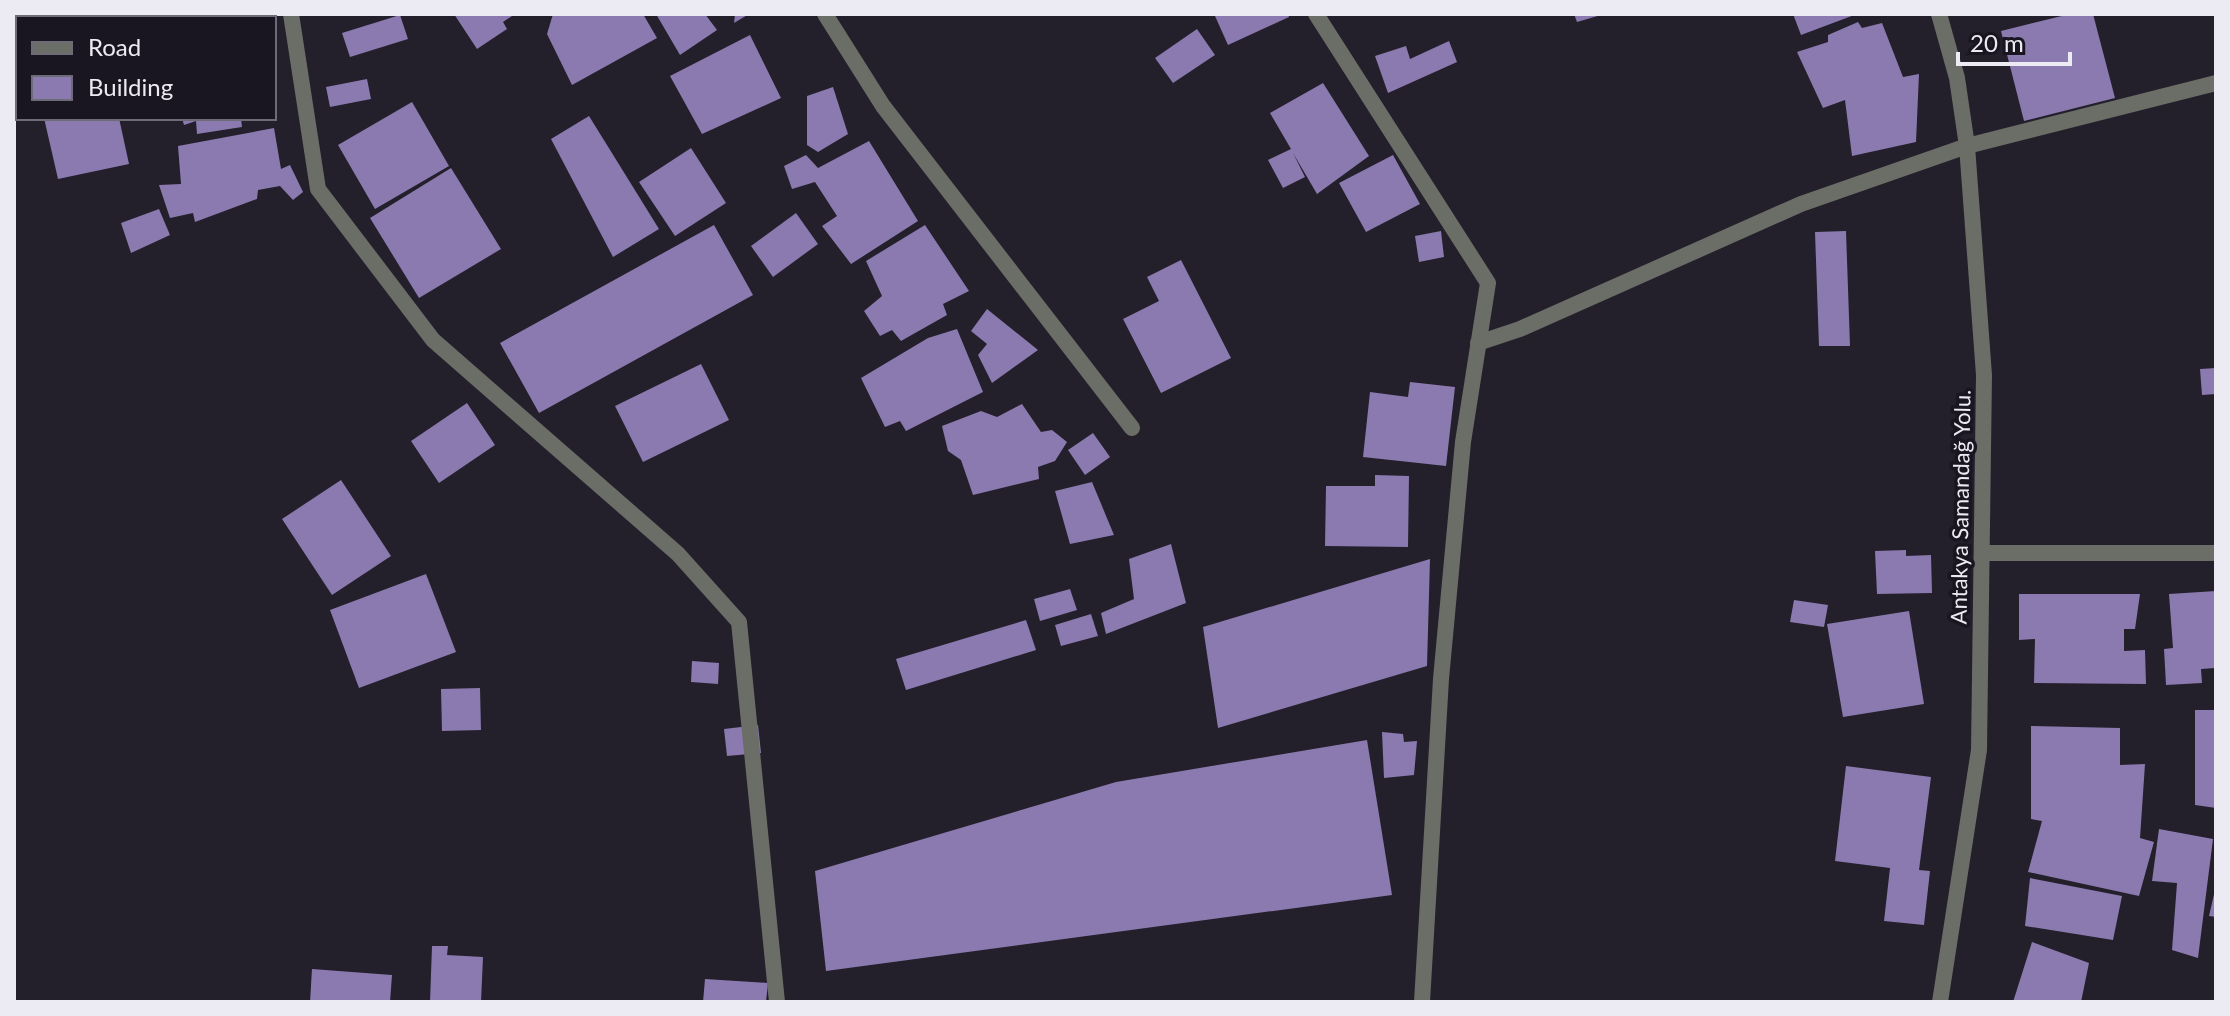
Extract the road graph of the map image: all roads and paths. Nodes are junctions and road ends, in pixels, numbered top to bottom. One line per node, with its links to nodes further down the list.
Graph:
1 (291, 14): 11 (street)
2 (825, 14): 8 (street)
3 (1316, 14): 7 (street)
4 (1939, 14): 6 (street, Antakya Samandağ Yolu.)
5 (2216, 83): 6 (street)
6 (1967, 146): 7 (street); 9 (street, Antakya Samandağ Yolu.)
7 (1478, 343): 12 (street)
8 (1132, 428)
9 (1983, 553): 10 (street); 13 (street, Antakya Samandağ Yolu.)
10 (2216, 553)
11 (777, 1002)
12 (1422, 1002)
13 (1940, 1002)

